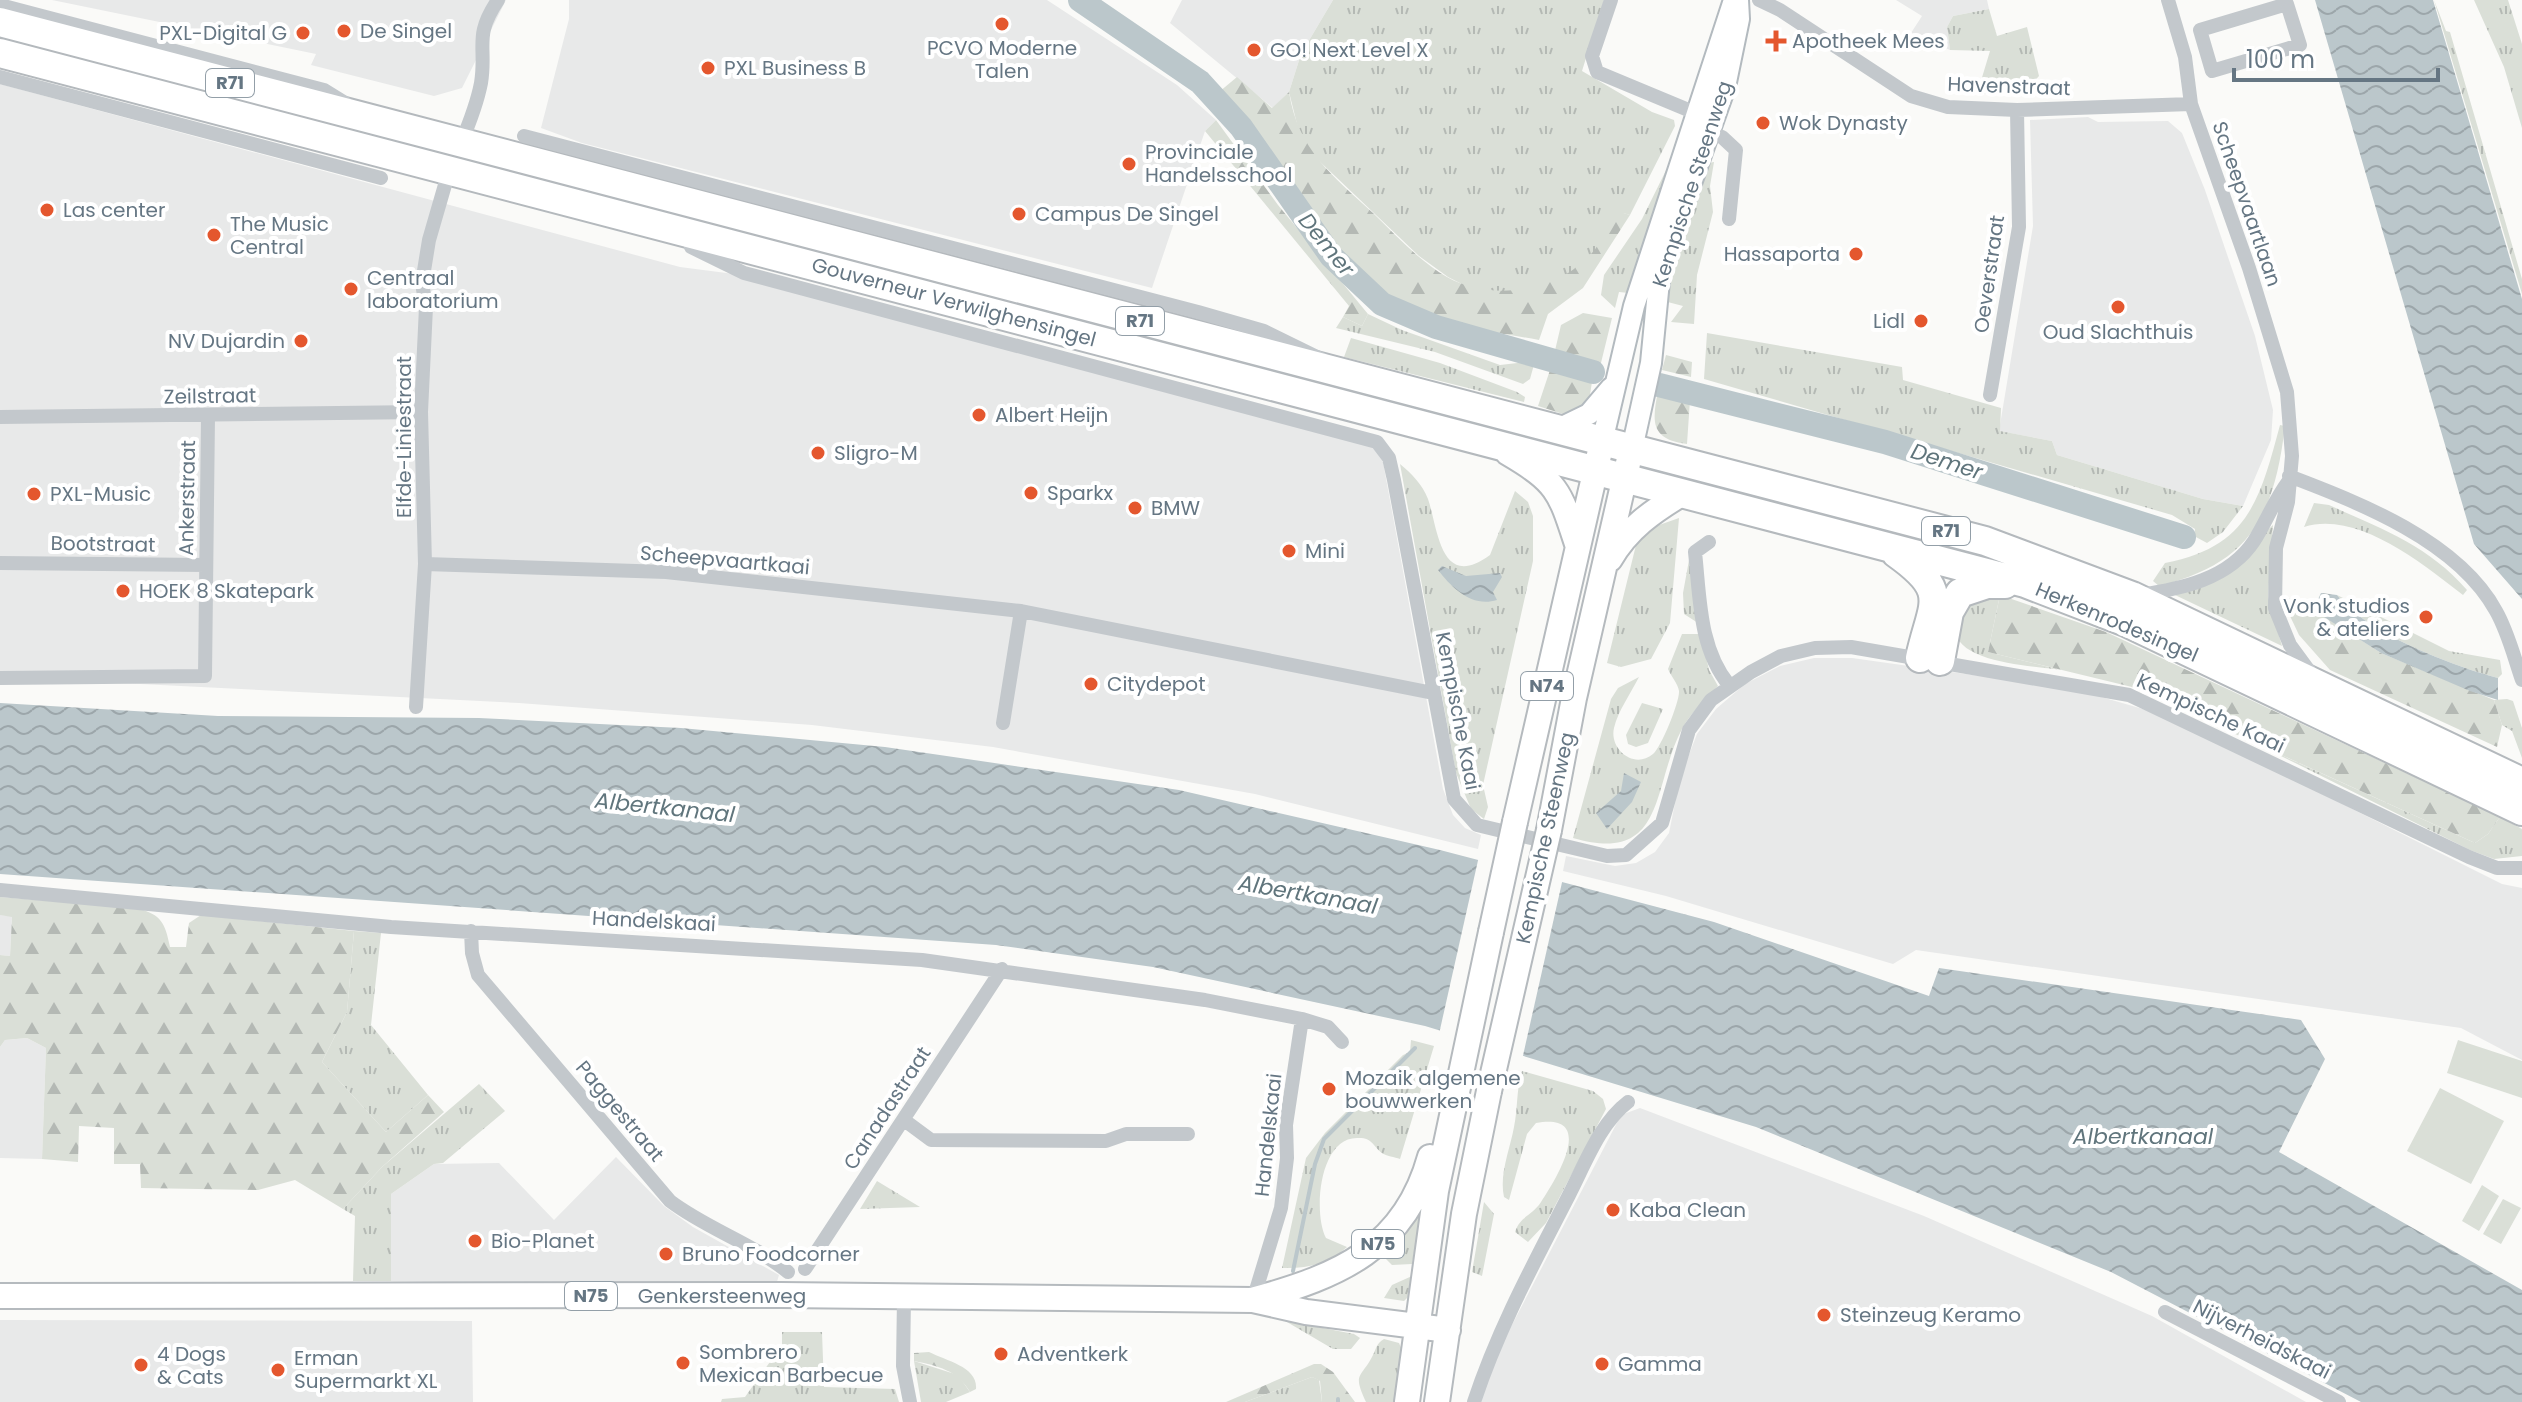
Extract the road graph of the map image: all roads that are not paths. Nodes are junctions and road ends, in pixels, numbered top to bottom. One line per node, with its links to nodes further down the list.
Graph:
1 (498, 0): 17 (street)
2 (1611, 0): 14 (street, Kempische Steenweg)
3 (1736, 0): 14 (main road, Kempische Steenweg / N74)
4 (1759, 0): 12 (street, Havenstraat)
5 (2168, 0): 11 (street, Scheepvaartlaan)
6 (0, 5): 13 (street, Gouverneur Verwilghensingel)
7 (0, 22): 13 (highway, Gouverneur Verwilghensingel / R71)
8 (2300, 45): 8 (street)
9 (0, 53): 16 (highway, Gouverneur Verwilghensingel / R71)
10 (0, 77): 18 (street, Gouverneur Verwilghensingel)
11 (2191, 104): 12 (street, Havenstraat); 38 (street, Scheepvaartlaan)
12 (2017, 110): 28 (street, Oeverstraat)
13 (371, 120): 17 (highway, Gouverneur Verwilghensingel / R71)
14 (1700, 126): 23 (street); 25 (main road, Kempische Steenweg / N74)
15 (524, 136): 22 (street, Gouverneur Verwilghensingel)
16 (323, 137): 18 (street, Gouverneur Verwilghensingel); 19 (highway, Gouverneur Verwilghensingel / R71)
17 (461, 143): 19 (highway); 24 (highway, Gouverneur Verwilghensingel / R71)
18 (267, 146): 20 (street, Gouverneur Verwilghensingel)
19 (449, 171): 21 (highway, Gouverneur Verwilghensingel / R71); 29 (street, Elfde-Liniestraat)
20 (381, 178)
21 (543, 196): 34 (highway, Gouverneur Verwilghensingel / R71); 39 (street, Gouverneur Verwilghensingel)
22 (824, 215): 24 (street, Gouverneur Verwilghensingel); 26 (street, Gouverneur Verwilghensingel)
23 (1729, 219)
24 (793, 230): 26 (highway, Gouverneur Verwilghensingel / R71)
25 (1646, 297): 27 (main road, Kempische Steenweg / N74); 35 (main road, Kempische Steenweg / N74)
26 (1343, 373): 32 (highway, Gouverneur Verwilghensingel / R71)
27 (1610, 393): 32 (main road); 33 (main road, Kempische Steenweg / N74)
28 (1990, 395)
29 (421, 412): 30 (street, Zeilstraat); 45 (street, Elfde-Liniestraat)
30 (208, 416): 31 (street, Zeilstraat); 46 (street, Ankerstraat)
31 (0, 417)
32 (1556, 430): 33 (highway, Gouverneur Verwilghensingel / R71)
33 (1602, 442): 35 (highway, Gouverneur Verwilghensingel / R71); 36 (main road, Kempische Steenweg / N74)
34 (1493, 443): 36 (highway, Gouverneur Verwilghensingel / R71); 43 (main road)
35 (1632, 449): 37 (main road, Kempische Steenweg / N74); 49 (highway, Herkenrodesingel / R71)
36 (1596, 470): 37 (highway, Herkenrodesingel / R71); 43 (main road, Kempische Steenweg / N74)
37 (1623, 477): 40 (highway, Herkenrodesingel / R71); 47 (main road, Kempische Steenweg / N74)
38 (2288, 478): 49 (street); 53 (street); 55 (street)
39 (1394, 480): 56 (street, Kempische Kaai)
40 (1683, 493): 42 (highway, Herkenrodesingel / R71); 47 (main road)
41 (1709, 542): 54 (street)
42 (1885, 545): 48 (highway, Herkenrodesingel / R71); 51 (highway)
43 (1578, 549): 66 (main road, Kempische Steenweg / N74, bridge)
44 (0, 563): 46 (street, Bootstraat)
45 (425, 564): 50 (street, Scheepvaartkaai); 57 (street, Elfde-Liniestraat)
46 (206, 565): 52 (street, Ankerstraat)
47 (1601, 575): 77 (main road, Kempische Steenweg / N74, bridge)
48 (2025, 583): 51 (highway); 59 (highway, Herkenrodesingel / R71)
49 (2132, 596): 55 (highway, Herkenrodesingel / R71)
50 (1021, 611): 56 (street, Scheepvaartkaai); 58 (street)
51 (1930, 660): 54 (street, Kempische Kaai); 60 (street, Kempische Kaai)
52 (0, 678)
53 (2522, 680)
54 (1729, 685): 56 (street, Kempische Kaai)
55 (2318, 685): 59 (highway, Herkenrodesingel / R71)
56 (1433, 693)
57 (416, 707)
58 (1003, 723)
59 (2514, 792)
60 (2522, 868)
61 (0, 890): 62 (street, Handelskaai)
62 (471, 931): 63 (street, Handelskaai); 71 (street, Paggestraat)
63 (1002, 969): 64 (street, Handelskaai); 68 (street, Canadastraat)
64 (1302, 1019): 65 (street, Handelskaai); 74 (street, Handelskaai)
65 (1342, 1042)
66 (1457, 1084): 74 (main road, Genkersteenweg / N75); 76 (main road, Kempische Steenweg / N74)
67 (1628, 1102): 81 (street)
68 (904, 1120): 69 (street); 70 (street, Canadastraat)
69 (1188, 1134)
70 (805, 1269)
71 (788, 1272)
72 (0, 1296): 73 (main road, Genkersteenweg / N75)
73 (904, 1297): 74 (main road, Genkersteenweg / N75); 78 (street)
74 (1253, 1300): 76 (main road, Genkersteenweg / N75)
75 (2165, 1312): 82 (street, Nijverheidskaai)
76 (1416, 1327): 77 (main road, Genkersteenweg / N75); 79 (main road, Kempische Steenweg / N74)
77 (1448, 1330): 80 (main road, Kempische Steenweg / N74)
78 (910, 1402)
79 (1407, 1402)
80 (1437, 1402)
81 (1474, 1402)
82 (2339, 1402)

